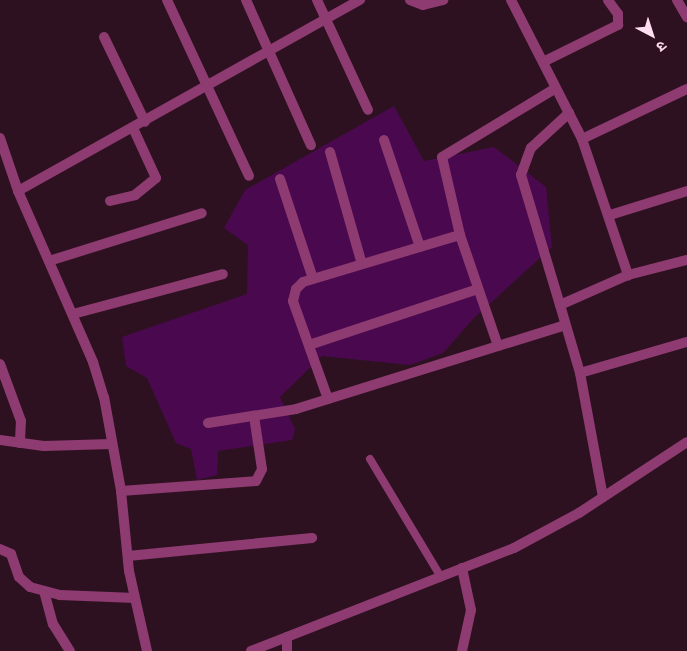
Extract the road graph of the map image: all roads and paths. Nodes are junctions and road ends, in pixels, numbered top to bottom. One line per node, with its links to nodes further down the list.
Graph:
1 (167, 0): 15 (street)
2 (246, 0): 13 (street)
3 (317, 0): 11 (street)
4 (360, 0): 11 (street)
5 (410, 0): 6 (street)
6 (443, 0)
7 (511, 0): 14 (street)
8 (608, 0): 14 (street)
9 (677, 0): 10 (street)
10 (687, 16)
11 (327, 20): 13 (street); 18 (street)
12 (104, 37): 20 (street)
13 (272, 52): 15 (street); 25 (street)
14 (542, 62): 16 (street)
15 (208, 87): 20 (street); 27 (street)
16 (556, 88): 19 (street); 34 (street)
17 (687, 89): 24 (street)
18 (368, 110)
19 (569, 113): 24 (street); 43 (street)
20 (145, 122): 21 (street)
21 (133, 128): 29 (street); 31 (street)
22 (0, 138): 29 (street)
23 (384, 140): 35 (street)
24 (582, 140): 33 (street)
25 (311, 145)
26 (330, 152): 38 (street)
27 (249, 176)
28 (280, 180): 41 (street)
29 (18, 191): 37 (street)
30 (687, 191): 33 (street)
31 (110, 201)
32 (202, 213): 37 (street)
33 (610, 215): 40 (street)
34 (460, 234): 35 (street); 42 (street)
35 (420, 246): 38 (street)
36 (687, 260): 40 (street)
37 (50, 261): 44 (street)
38 (362, 264): 41 (street)
39 (223, 274): 44 (street)
40 (628, 275): 43 (street)
41 (313, 279): 47 (street)
42 (478, 289): 47 (street); 48 (street)
43 (560, 305): 45 (street)
44 (73, 314): 57 (street)
45 (565, 324): 48 (street); 50 (street)
46 (687, 342): 50 (street)
47 (309, 345): 51 (street)
48 (498, 346): 51 (street)
49 (0, 364): 56 (street)
50 (580, 373): 60 (street)
51 (328, 399): 52 (street)
52 (254, 416): 53 (street); 59 (street)
53 (208, 423)
54 (0, 440): 56 (street)
55 (687, 442): 60 (street)
56 (20, 443): 57 (street)
57 (111, 444): 59 (street)
58 (370, 459): 65 (lane)
59 (121, 491): 63 (street)
60 (603, 497): 64 (street)
61 (312, 538): 63 (street)
62 (0, 550): 66 (street)
63 (128, 556): 67 (street)
64 (462, 568): 65 (street); 73 (street)
65 (441, 577): 68 (street)
66 (44, 591): 67 (street); 69 (street)
67 (135, 598): 70 (street)
68 (287, 637): 71 (street); 72 (street)
69 (70, 651)
70 (147, 651)
71 (252, 651)
72 (287, 651)
73 (462, 651)

